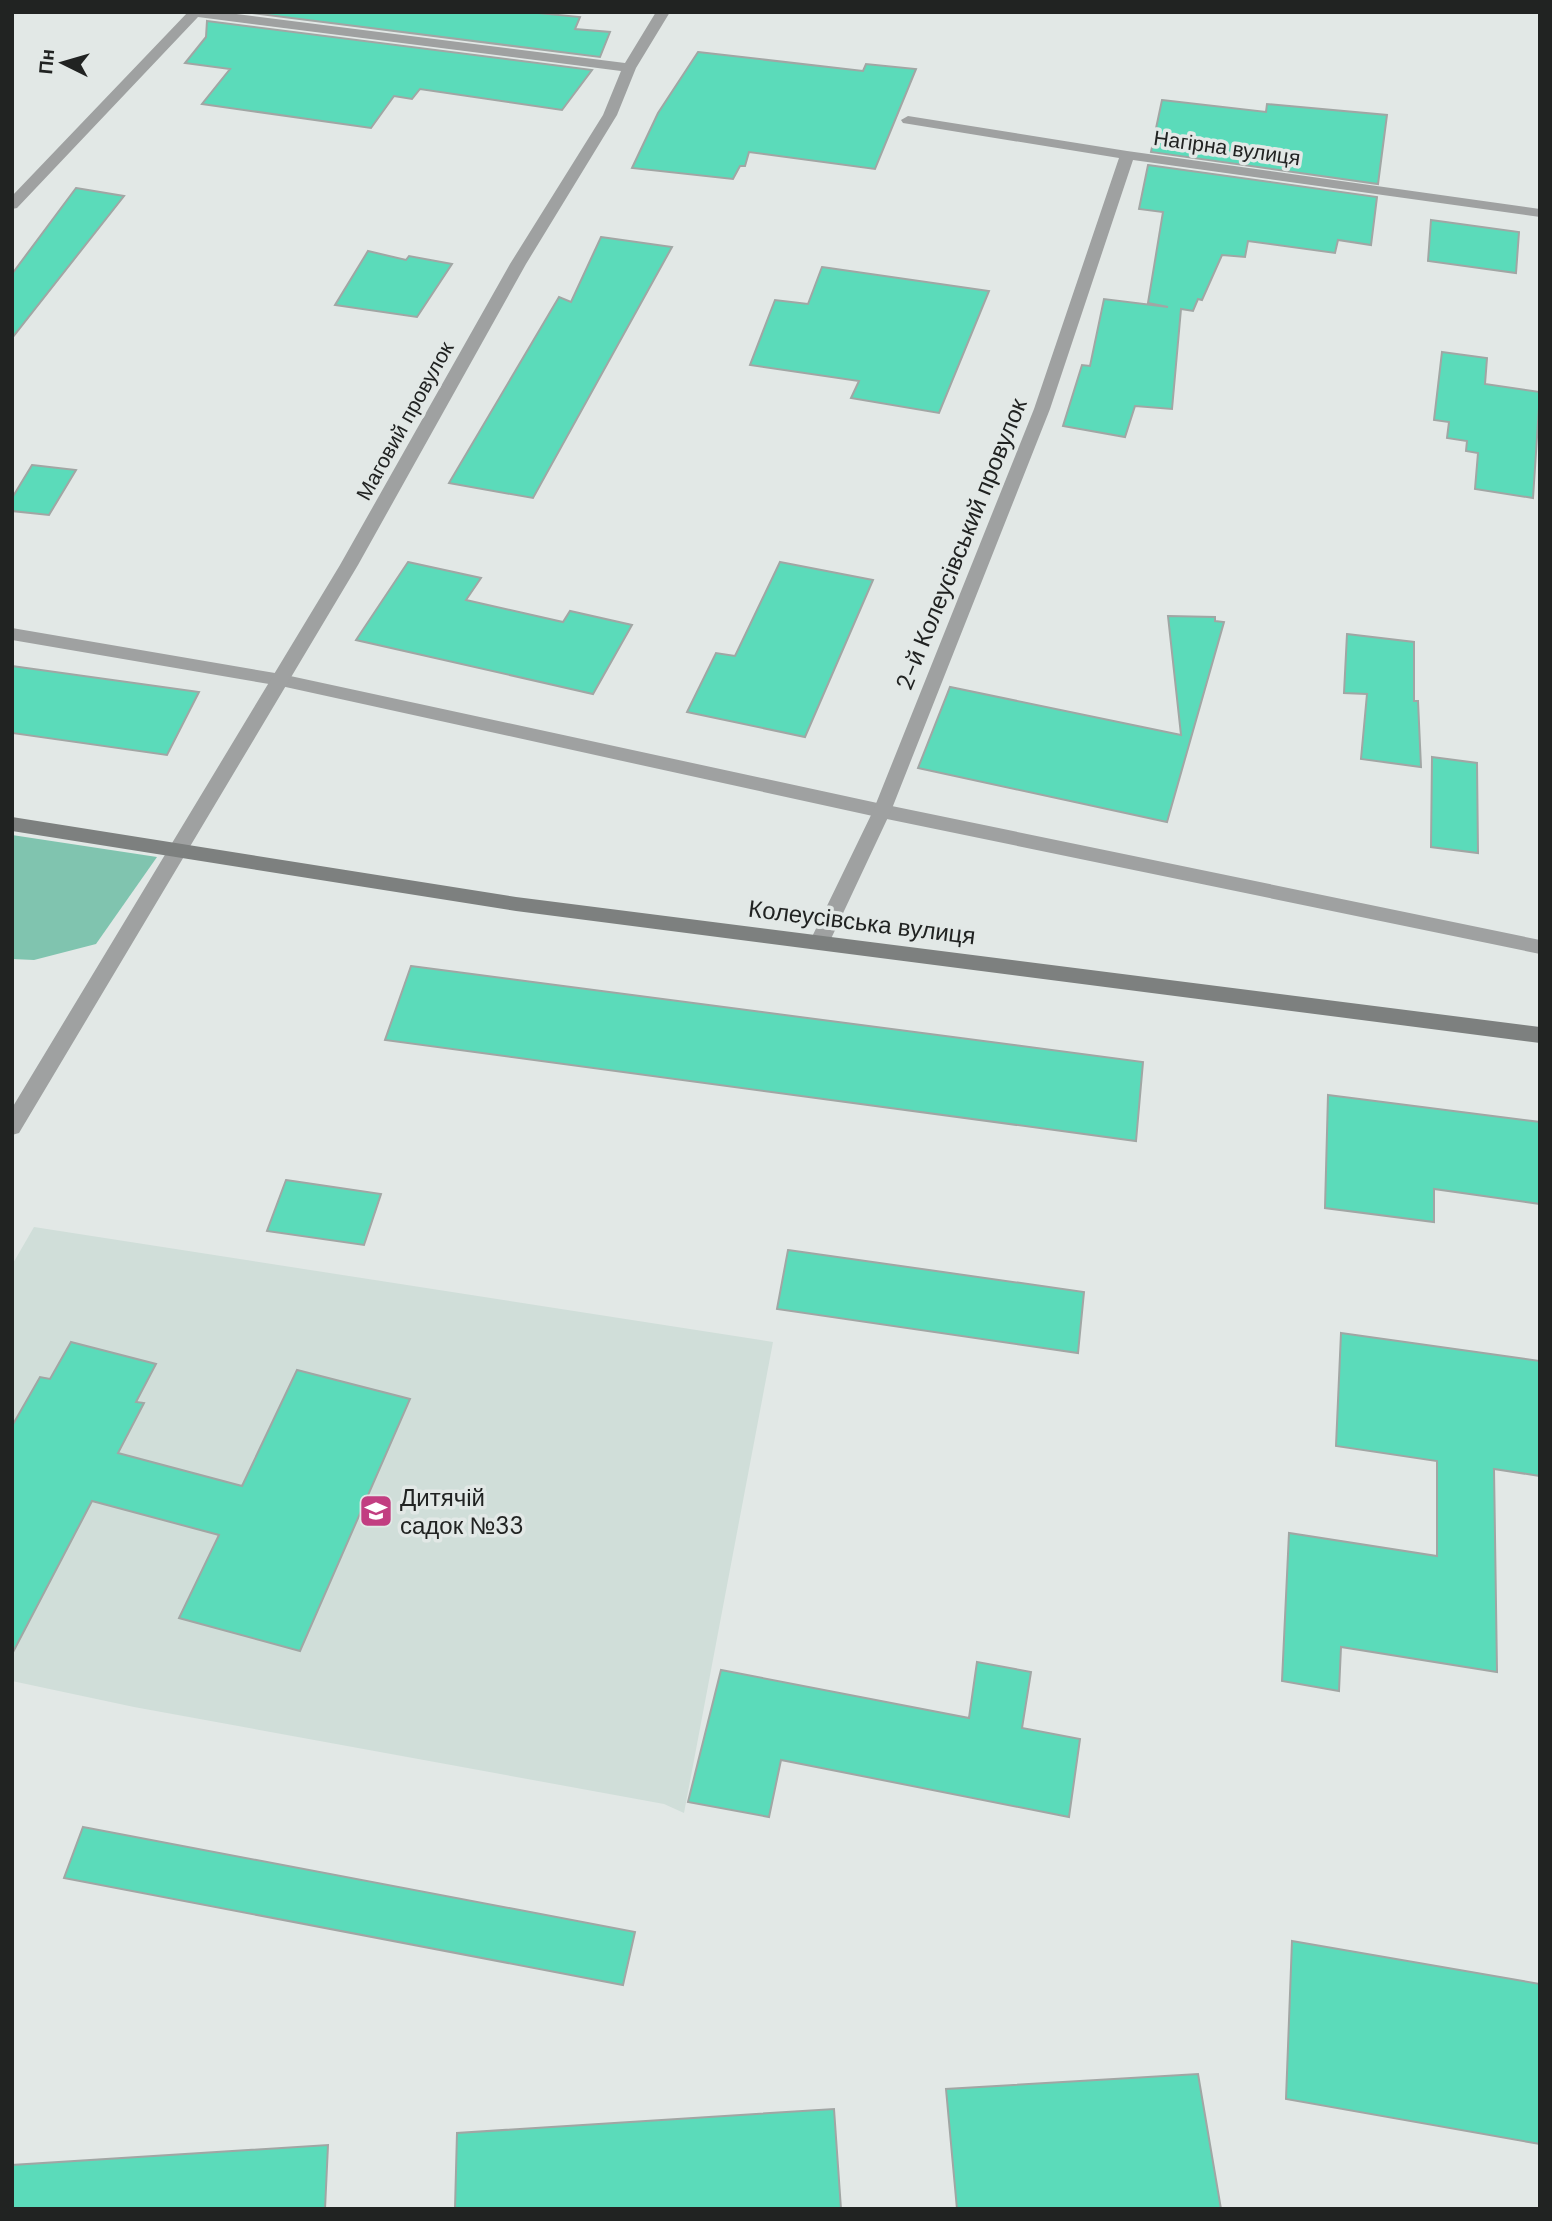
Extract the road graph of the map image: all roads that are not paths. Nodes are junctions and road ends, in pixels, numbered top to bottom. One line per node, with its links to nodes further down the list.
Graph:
1 (663, 12): 3 (street, Маговий провулок)
2 (196, 13): 3 (street); 6 (street)
3 (629, 68): 9 (street, Маговий провулок)
4 (908, 120): 5 (street, Нагірна вулиця)
5 (1127, 155): 7 (street, Нагірна вулиця); 10 (street, 2-й Колеусівський провулок)
6 (12, 205)
7 (1540, 213)
8 (12, 634): 9 (street)
9 (281, 680): 10 (street); 12 (street, Маговий провулок)
10 (882, 811): 13 (street, 2-й Колеусівський провулок); 14 (street)
11 (12, 824): 12 (street, Колеусівська вулиця)
12 (180, 849): 13 (street, Колеусівська вулиця); 16 (street)
13 (819, 943): 15 (street, Колеусівська вулиця)
14 (1540, 947)
15 (1540, 1035)
16 (12, 1127)

